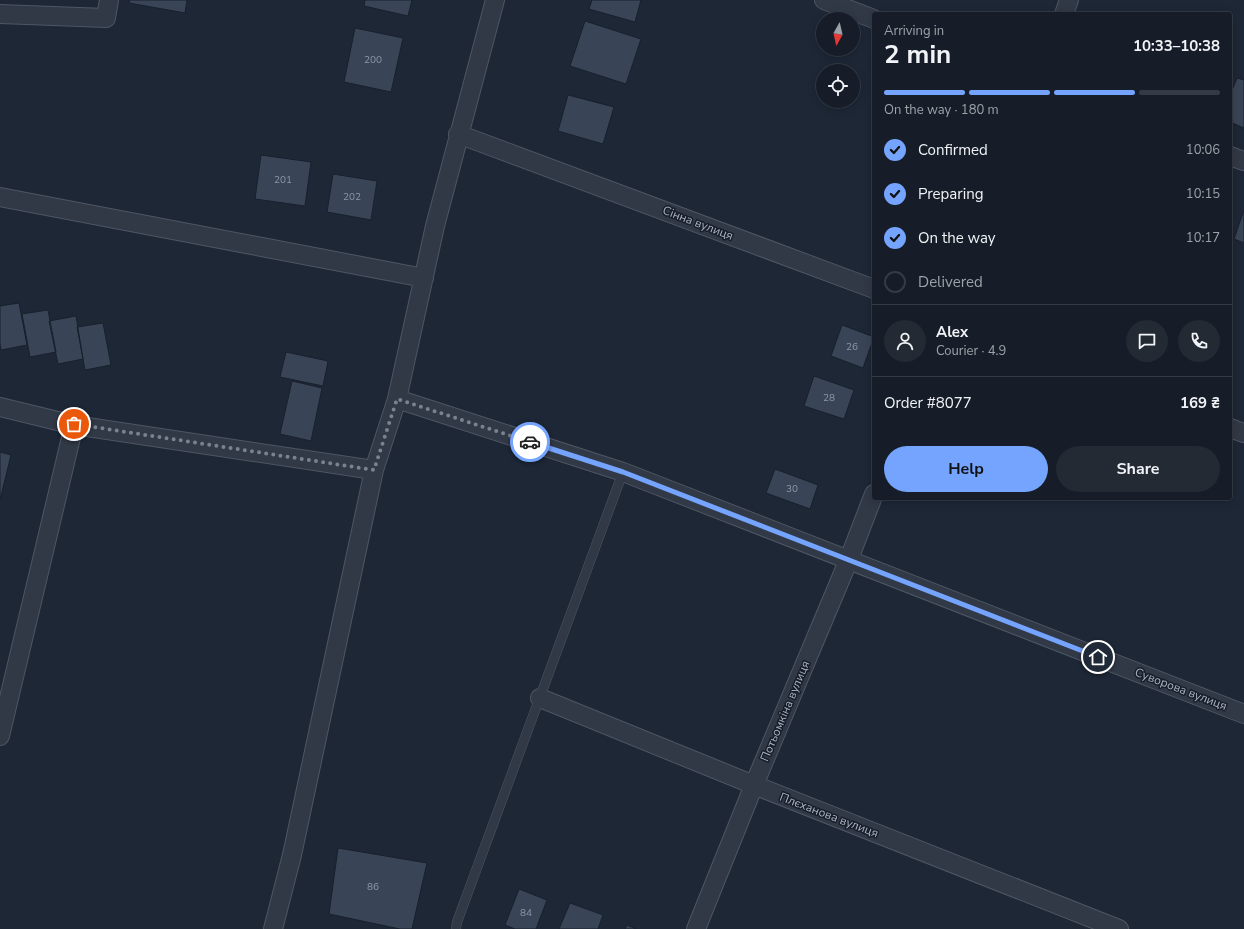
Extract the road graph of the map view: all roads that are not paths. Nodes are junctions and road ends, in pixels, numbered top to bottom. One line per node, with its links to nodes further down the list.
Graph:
1 (109, 0): 6 (street)
2 (495, 0): 8 (street)
3 (824, 0): 7 (street)
4 (1069, 0): 5 (street)
5 (1065, 12)
6 (0, 14)
7 (872, 18)
8 (458, 134): 12 (street); 13 (street, Сінна вулиця)
9 (1232, 157): 10 (street)
10 (1244, 161)
11 (0, 197): 12 (street)
12 (424, 278): 14 (street)
13 (872, 288)
14 (397, 399): 19 (street); 20 (street, Суворова вулиця)
15 (0, 407): 16 (street)
16 (74, 424): 19 (street); 25 (street)
17 (1232, 429): 18 (street)
18 (1244, 433)
19 (374, 470): 27 (street)
20 (623, 472): 22 (street, Суворова вулиця); 23 (lane)
21 (872, 499): 22 (street, Потьомкіна вулиця)
22 (849, 559): 24 (street, Суворова вулиця); 26 (street, Потьомкіна вулиця)
23 (540, 698): 26 (street, Плєханова вулиця); 28 (lane)
24 (1244, 714)
25 (0, 736)
26 (754, 785): 29 (street, Потьомкіна вулиця); 30 (street, Плєханова вулиця)
27 (273, 929)
28 (456, 929)
29 (696, 929)
30 (1119, 929)

